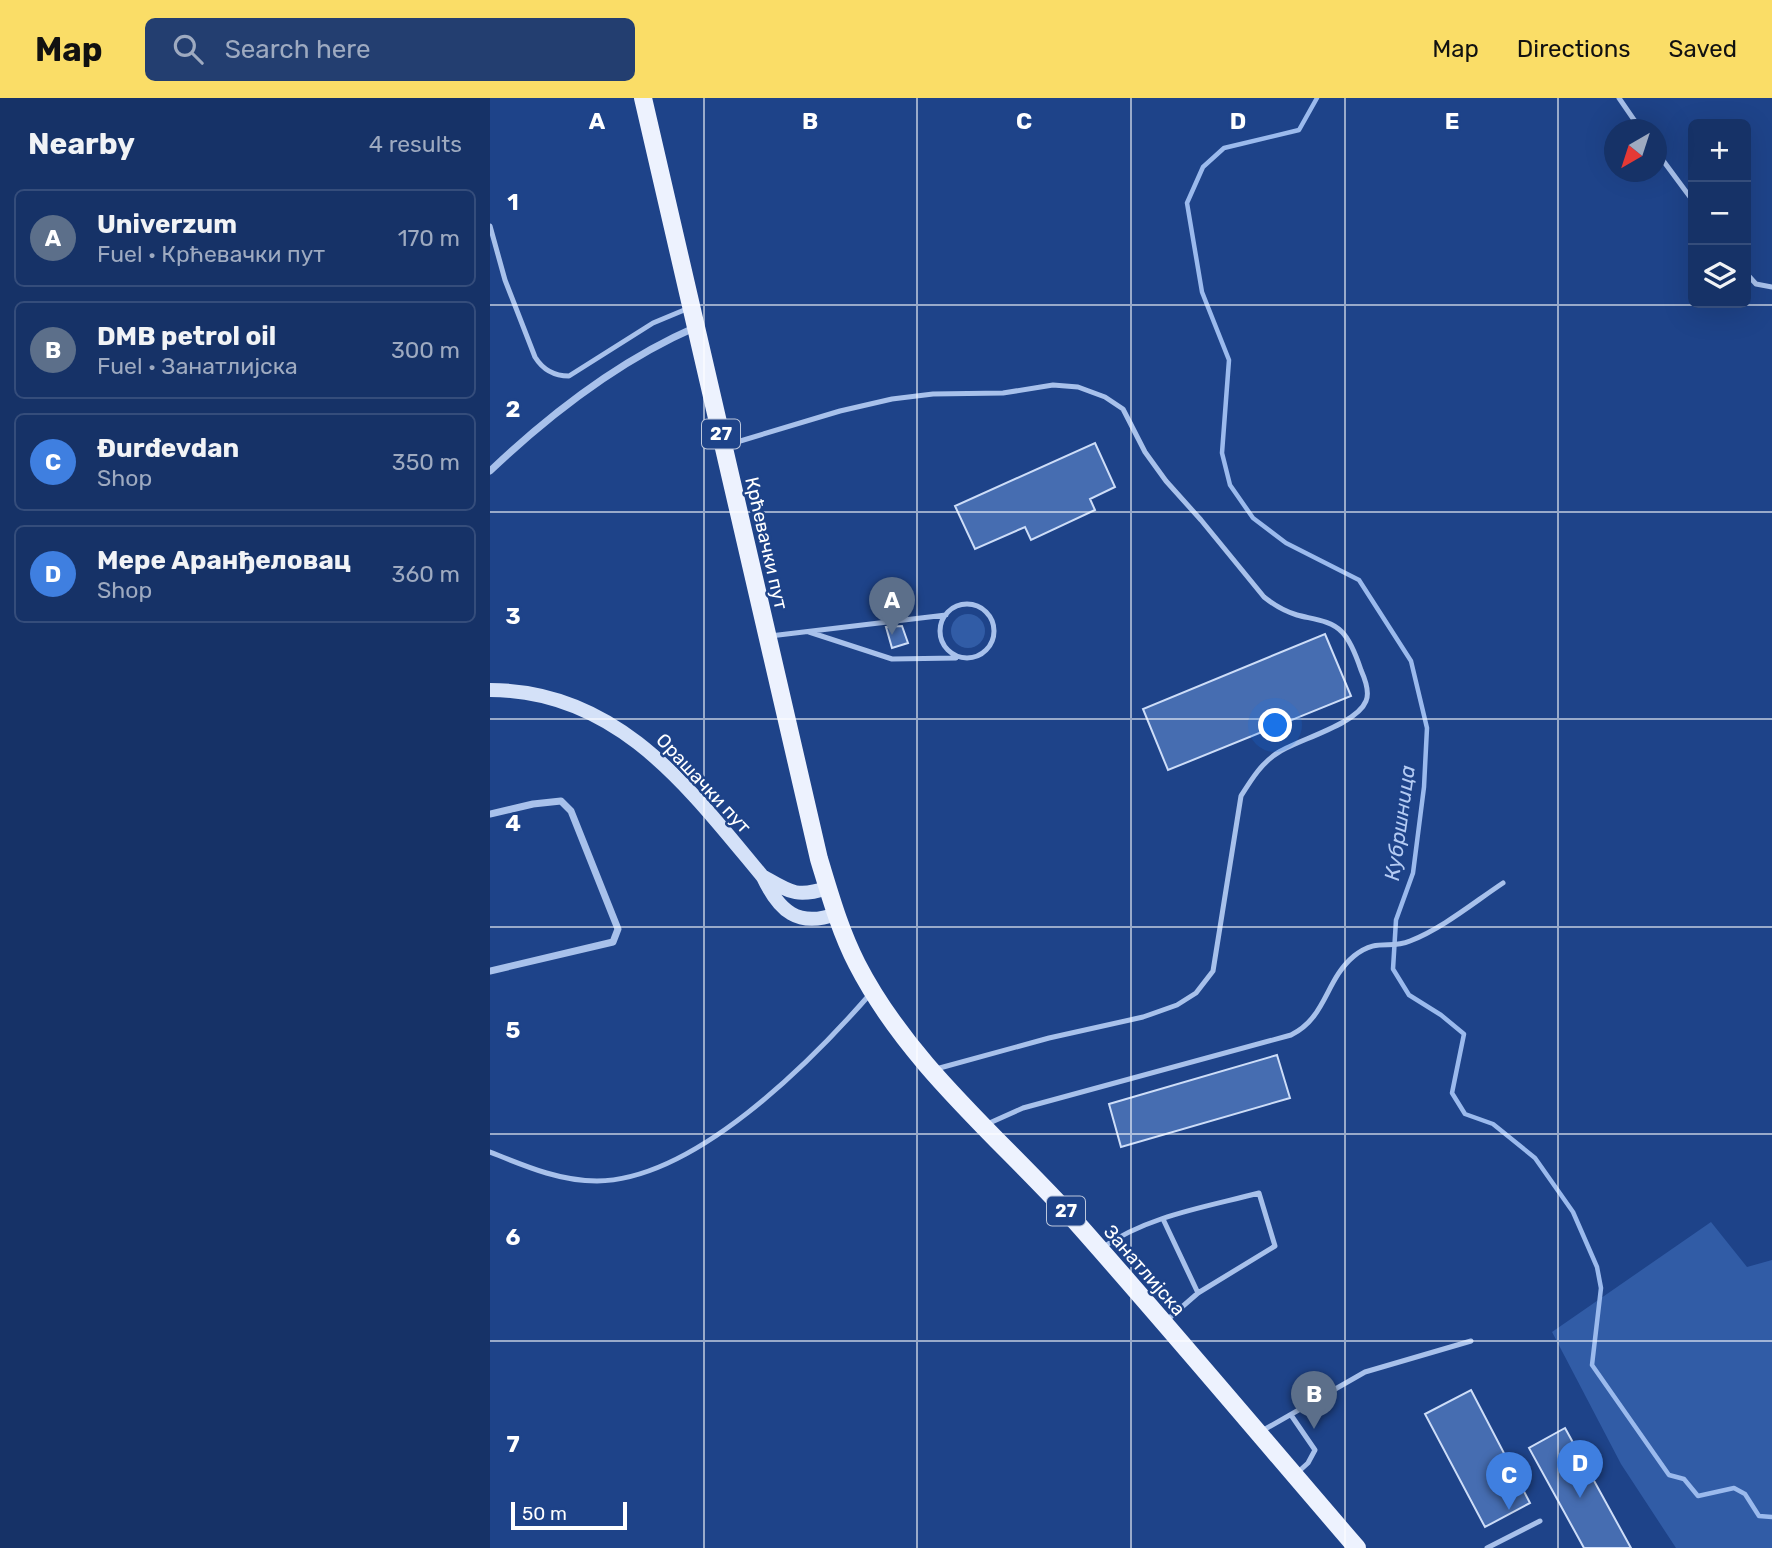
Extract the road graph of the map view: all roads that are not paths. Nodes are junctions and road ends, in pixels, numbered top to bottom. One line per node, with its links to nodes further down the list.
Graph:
1 (643, 98): 9 (main road, Крћевачки пут / 27)
2 (1619, 98): 3 (lane)
3 (1633, 119)
4 (1667, 165): 5 (lane)
5 (1688, 194)
6 (490, 226): 9 (lane)
7 (1751, 278): 8 (lane)
8 (1772, 287)
9 (692, 308): 10 (main road, Крћевачки пут / 27)
10 (696, 327): 11 (main road, Крћевачки пут / 27); 12 (street)
11 (724, 445): 15 (main road, Крћевачки пут / 27); 25 (lane)
12 (490, 471)
13 (946, 615): 14 (lane); 16 (lane); 16 (lane)
14 (808, 631): 15 (lane); 16 (lane)
15 (767, 636): 21 (main road, Крћевачки пут / 27)
16 (963, 658)
17 (490, 690): 19 (main road, Орашачки пут)
18 (490, 814): 23 (street)
19 (763, 877): 21 (main road); 22 (main road)
20 (1503, 883): 26 (lane)
21 (827, 888): 22 (main road, Крћевачки пут / 27)
22 (836, 914): 24 (main road, Занатлијска / 27)
23 (490, 971)
24 (873, 991): 25 (main road, Занатлијска / 27); 27 (lane)
25 (931, 1070): 26 (main road, Занатлијска / 27)
26 (984, 1126): 29 (main road, Занатлијска / 27)
27 (490, 1152)
28 (1163, 1219): 29 (lane); 30 (lane); 30 (lane)
29 (1099, 1250): 31 (main road, Занатлијска / 27)
30 (1198, 1293): 31 (lane)
31 (1163, 1324): 34 (main road, Занатлијска / 27)
32 (1471, 1341): 33 (lane)
33 (1290, 1415): 34 (lane); 35 (lane)
34 (1258, 1433): 35 (main road, Занатлијска / 27)
35 (1295, 1476): 37 (main road, Занатлијска / 27)
36 (1540, 1521): 38 (lane)
37 (1357, 1548)
38 (1487, 1548)

